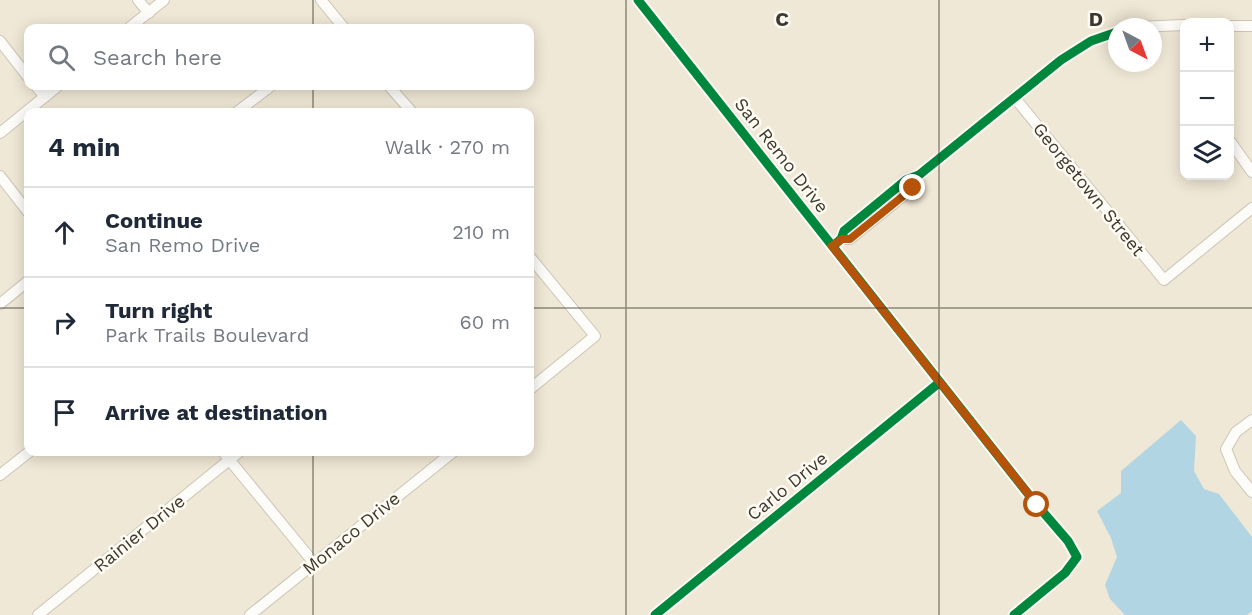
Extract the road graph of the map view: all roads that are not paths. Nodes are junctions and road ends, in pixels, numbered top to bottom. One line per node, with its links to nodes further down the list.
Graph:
1 (138, 0): 5 (street)
2 (164, 0): 5 (street)
3 (321, 0): 7 (street)
4 (638, 0): 31 (street, San Remo Drive)
5 (148, 13): 6 (street)
6 (134, 24)
7 (340, 24)
8 (1180, 25): 9 (street)
9 (1162, 26)
10 (1234, 26): 11 (street)
11 (1252, 26)
12 (1108, 35): 20 (street)
13 (0, 41): 14 (street)
14 (24, 71)
15 (39, 90): 19 (street)
16 (53, 90): 19 (street)
17 (266, 90): 22 (street)
18 (393, 90): 23 (street)
19 (45, 97): 21 (street)
20 (1014, 98): 30 (street, Georgetown Street); 31 (street)
21 (31, 108)
22 (242, 108)
23 (408, 108)
24 (24, 114): 25 (street)
25 (0, 133)
26 (1234, 146): 27 (street)
27 (1252, 171)
28 (0, 176): 29 (street)
29 (24, 207)
30 (1252, 208)
31 (837, 243): 35 (street, San Remo Drive)
32 (534, 262): 36 (street)
33 (24, 284): 34 (street)
34 (0, 304)
35 (940, 382): 47 (street, Carlo Drive); 48 (street, San Remo Drive)
36 (534, 386)
37 (1252, 420): 43 (street)
38 (24, 456): 42 (street)
39 (225, 456): 45 (street, Rainier Drive)
40 (227, 456): 44 (street)
41 (448, 456): 44 (street, Monaco Drive)
42 (0, 475)
43 (1252, 492)
44 (314, 563): 46 (street, Monaco Drive)
45 (38, 615)
46 (250, 615)
47 (655, 615)
48 (1014, 615)

